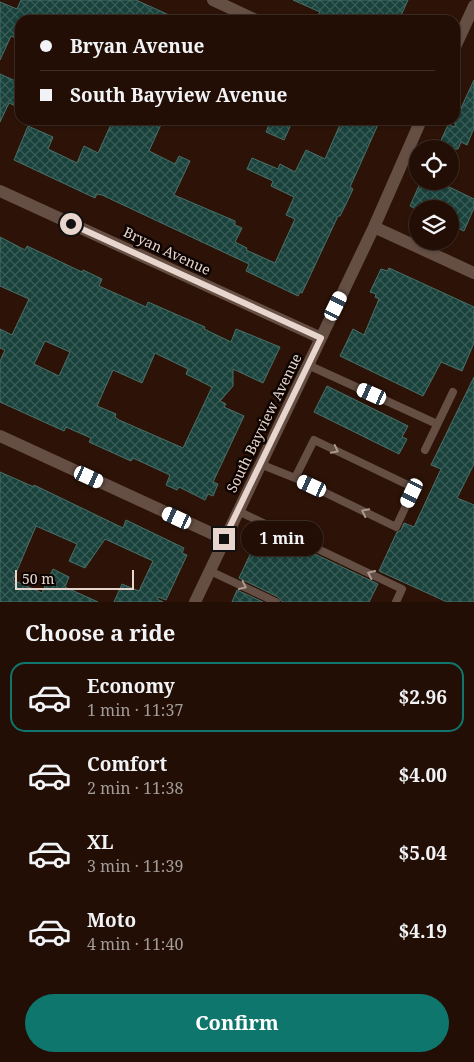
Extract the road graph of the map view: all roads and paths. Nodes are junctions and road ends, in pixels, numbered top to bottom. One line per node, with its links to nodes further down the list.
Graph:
1 (213, 0): 3 (street)
2 (474, 6): 4 (street)
3 (245, 15)
4 (460, 36)
5 (420, 125): 7 (street, South Bayview Avenue)
6 (0, 191): 9 (street, Bryan Avenue)
7 (374, 227): 8 (street); 9 (street, South Bayview Avenue)
8 (474, 273)
9 (321, 338): 10 (street, South Bayview Avenue)
10 (308, 365): 12 (lane); 15 (street, South Bayview Avenue)
11 (454, 392): 12 (lane)
12 (438, 424): 14 (lane)
13 (0, 436): 18 (street)
14 (424, 450)
15 (260, 464): 16 (lane); 17 (street, South Bayview Avenue)
16 (295, 478): 16 (lane, one-way to 16)
17 (238, 511): 18 (street, South Bayview Avenue); 22 (lane, one-way to 17)
18 (224, 539): 19 (street, South Bayview Avenue)
19 (210, 570): 20 (street, South Bayview Avenue); 21 (lane, one-way to 21)
20 (195, 602)
21 (276, 602)
22 (396, 602)

